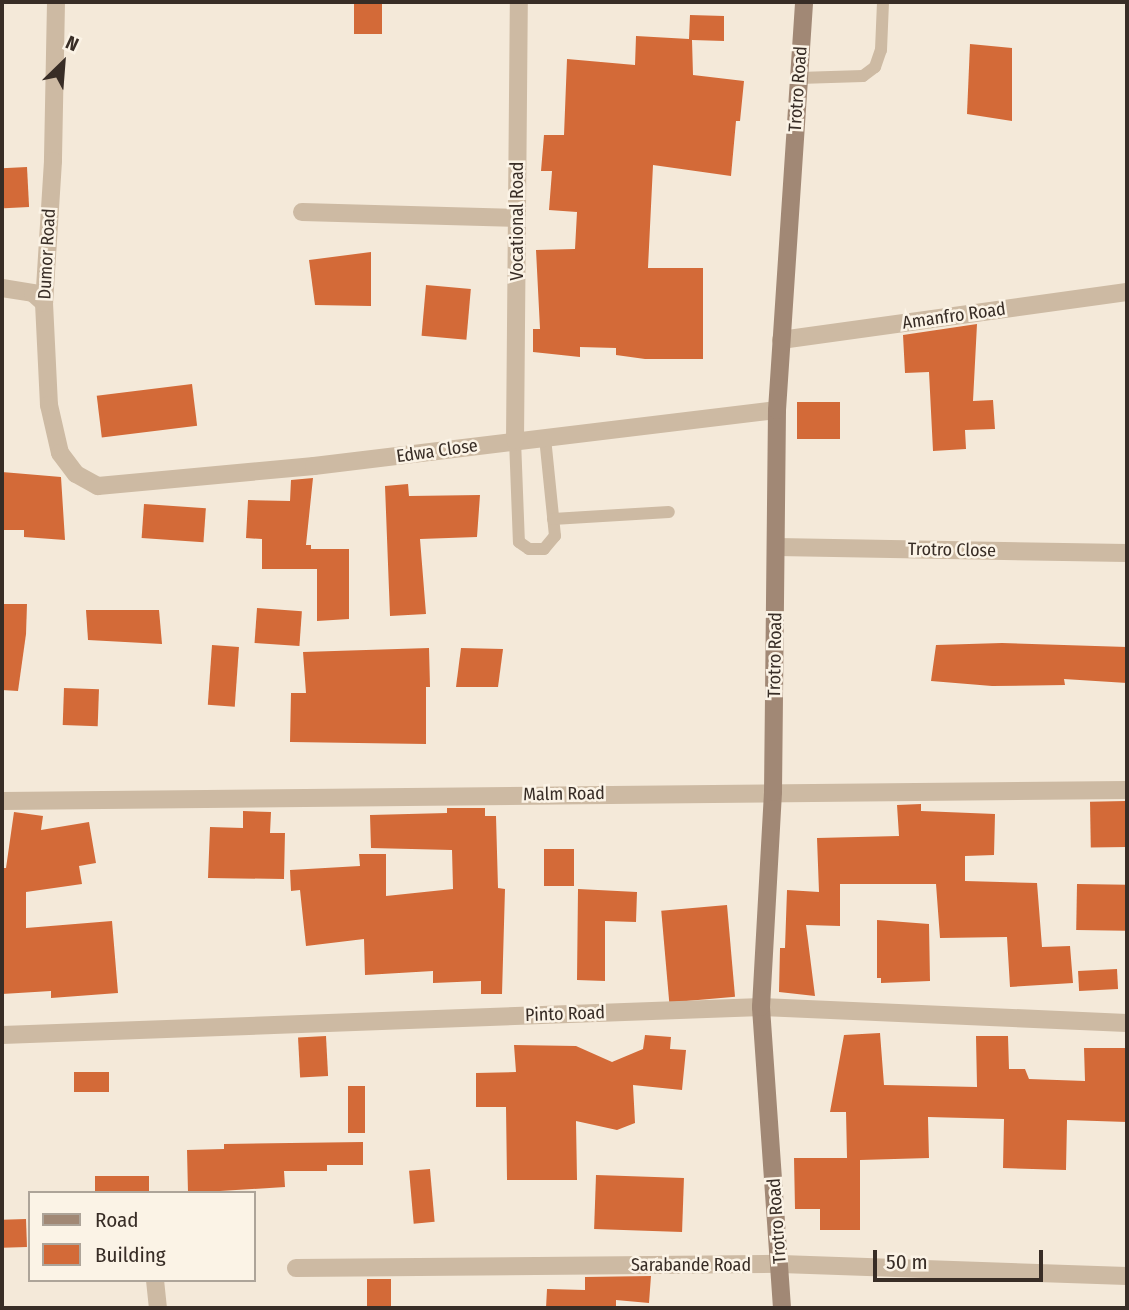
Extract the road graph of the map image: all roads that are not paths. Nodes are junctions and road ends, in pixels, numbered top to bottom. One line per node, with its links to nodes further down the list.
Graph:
1 (56, 2): 10 (street, Dumor Road)
2 (519, 2): 7 (street, Vocational Road)
3 (804, 2): 5 (street, Trotro Road)
4 (883, 2): 5 (lane)
5 (799, 78): 11 (street, Trotro Road)
6 (303, 212): 7 (street)
7 (517, 218): 14 (street, Vocational Road)
8 (2, 288): 10 (street)
9 (1127, 292): 11 (street, Amanfro Road)
10 (44, 303): 15 (street, Dumor Road)
11 (781, 340): 12 (street, Trotro Road)
12 (776, 410): 13 (street, Edwa Close); 18 (street, Trotro Road)
13 (545, 437): 14 (street, Edwa Close); 17 (lane)
14 (515, 440): 15 (street, Edwa Close); 17 (lane)
15 (98, 486)
16 (669, 512): 17 (lane)
17 (554, 519)
18 (777, 547): 19 (street, Trotro Close); 21 (street, Trotro Road)
19 (1127, 553)
20 (1127, 790): 21 (street, Malm Road)
21 (774, 792): 22 (street, Malm Road); 23 (street, Trotro Road)
22 (2, 801)
23 (761, 1007): 24 (street, Pinto Road); 25 (street, Pinto Road); 26 (street, Trotro Road)
24 (1127, 1023)
25 (2, 1035)
26 (781, 1264): 27 (street, Sarabande Road); 28 (street, Sarabande Road); 31 (street, Trotro Road)
27 (296, 1268)
28 (1127, 1276)
29 (155, 1282): 30 (street)
30 (158, 1308)
31 (782, 1308)

